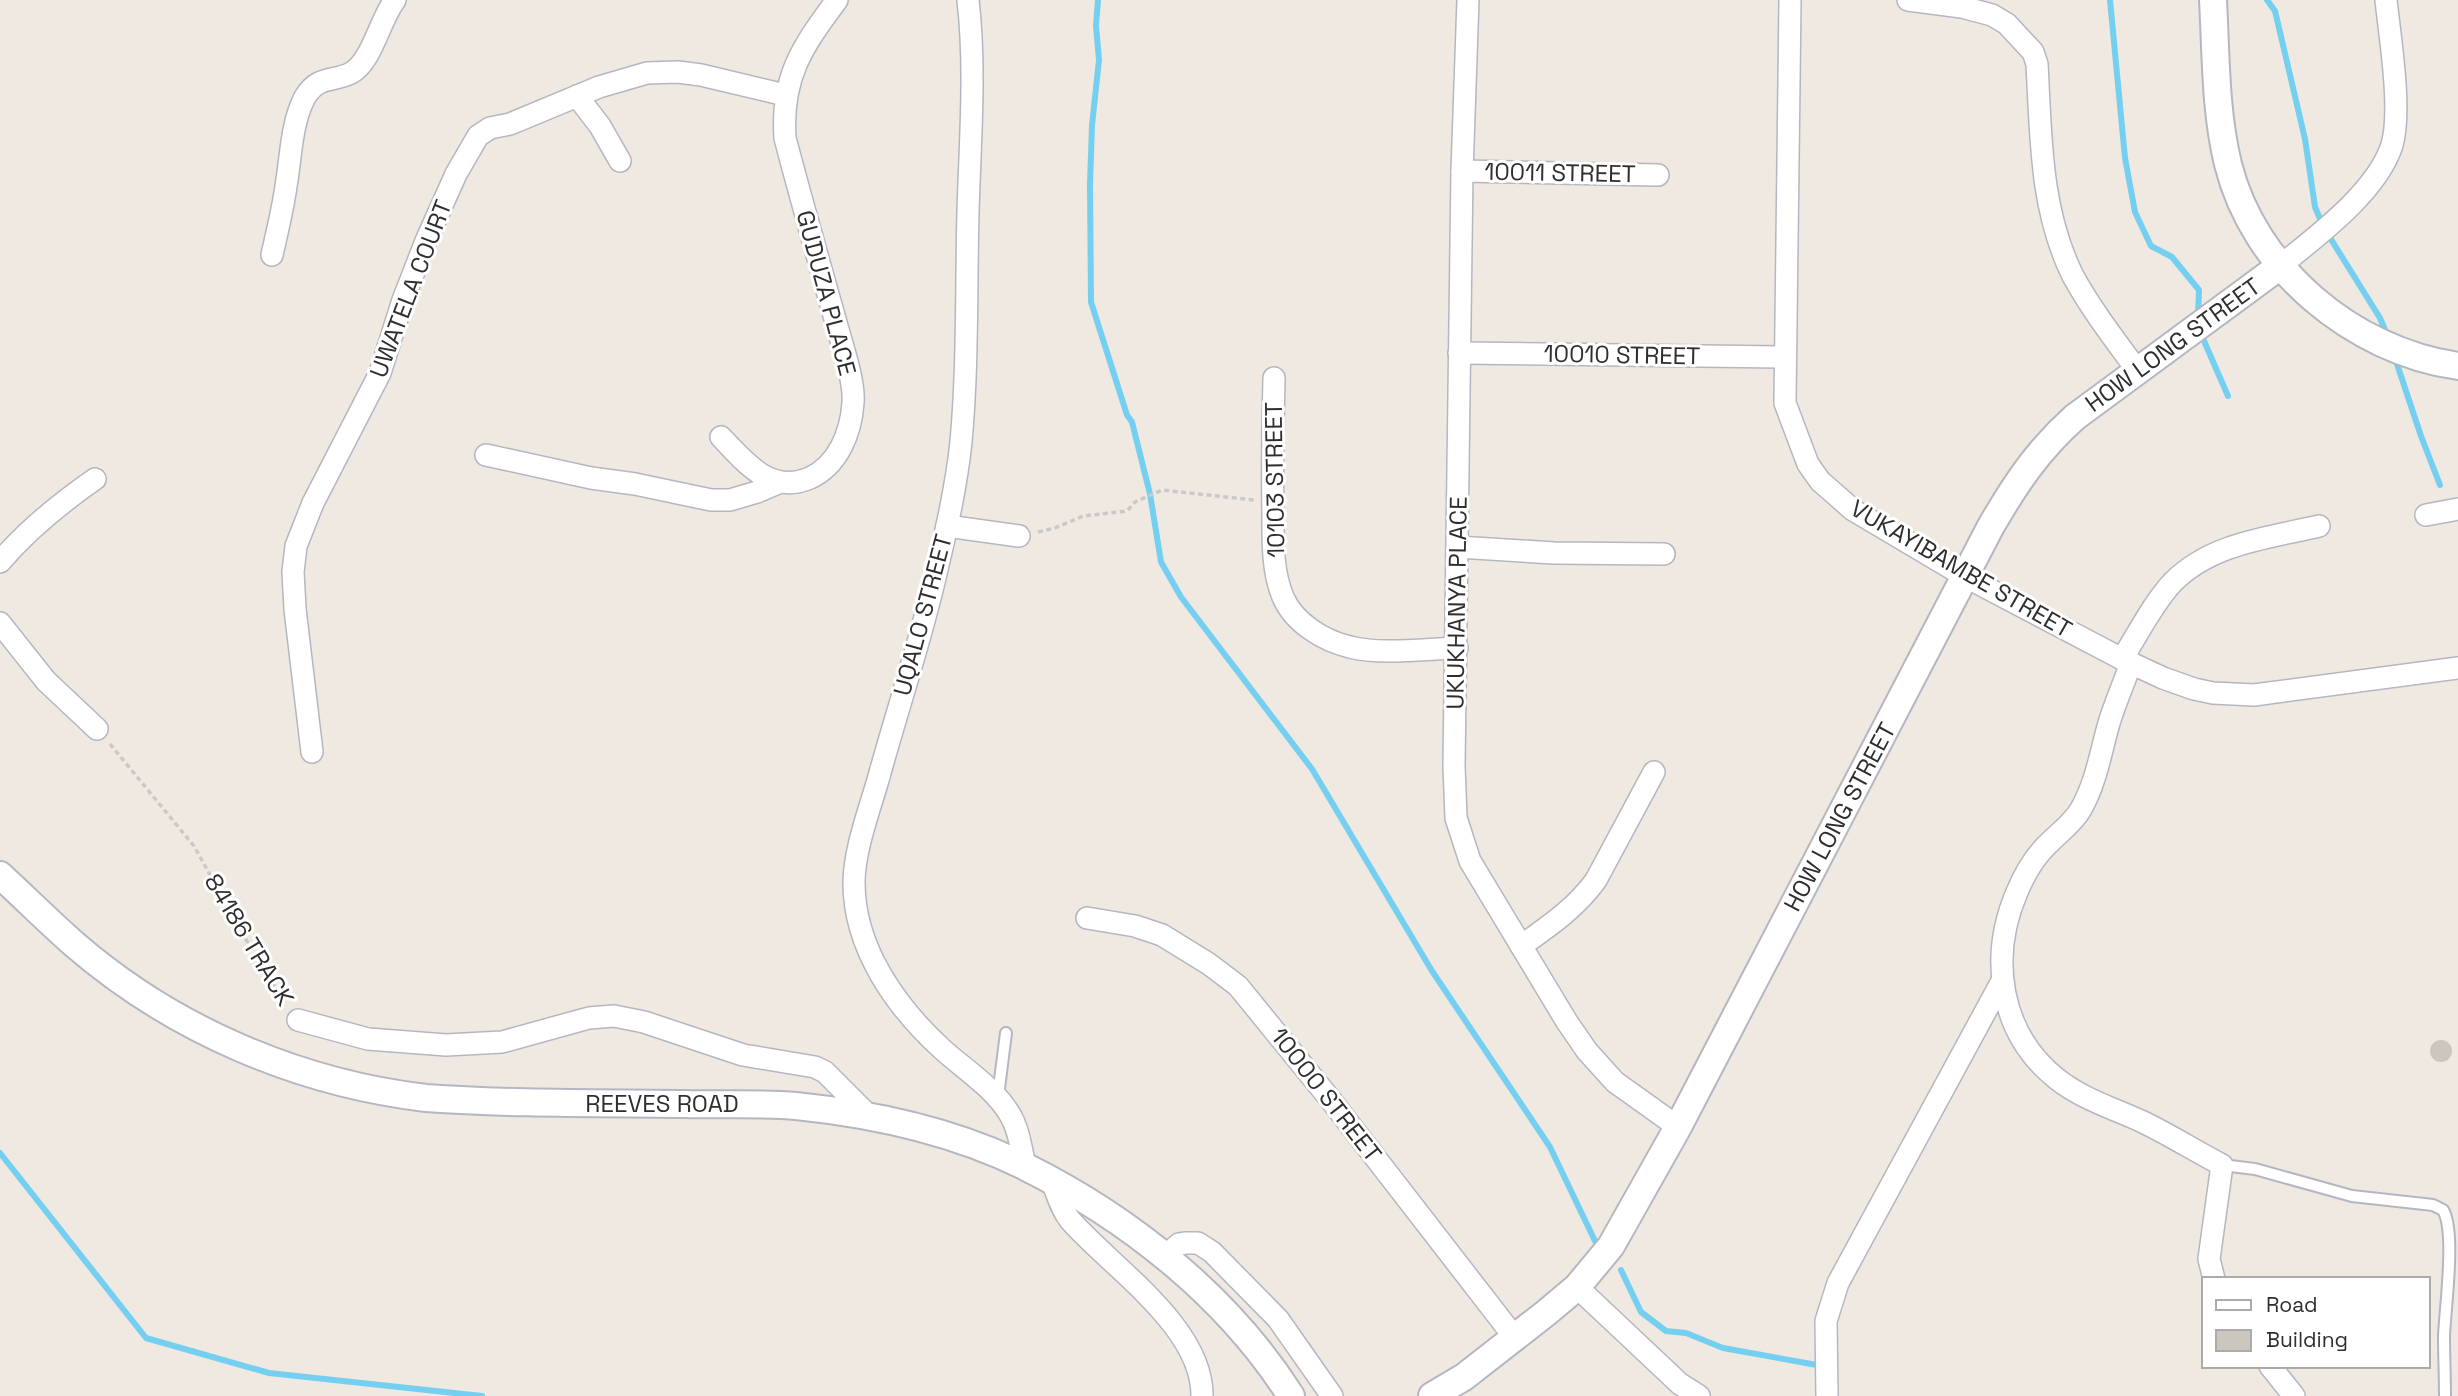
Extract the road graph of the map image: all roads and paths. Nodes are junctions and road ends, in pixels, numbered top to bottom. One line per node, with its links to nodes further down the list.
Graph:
1 (395, 0): 14 (street)
2 (837, 0): 9 (street, GUDUZA PLACE)
3 (968, 0): 28 (street, UQALO STREET)
4 (1468, 0): 12 (street, UKUKHANYA PLACE)
5 (1790, 0): 17 (street, VUKAYIBAMBE STREET)
6 (1908, 0): 19 (street)
7 (2213, 0): 15 (street)
8 (2386, 0): 15 (street)
9 (785, 95): 10 (street, UWATELA COURT); 24 (street, GUDUZA PLACE)
10 (578, 96): 11 (street); 40 (street, UWATELA COURT)
11 (620, 161)
12 (1462, 171): 13 (street, 10011 STREET); 16 (street, UKUKHANYA PLACE)
13 (1658, 175)
14 (272, 255)
15 (2280, 266): 18 (street); 19 (street, HOW LONG STREET)
16 (1459, 353): 17 (street, 10010 STREET); 31 (street, UKUKHANYA PLACE)
17 (1785, 357): 34 (street, VUKAYIBAMBE STREET)
18 (2458, 366)
19 (2137, 370): 34 (street, HOW LONG STREET)
20 (1274, 378): 25 (street, 10103 STREET)
21 (721, 436): 24 (street)
22 (486, 455): 24 (street, GUDUZA PLACE)
23 (94, 479): 33 (street)
24 (778, 482)
25 (1272, 502): 30 (path); 36 (street, 10103 STREET)
26 (2458, 509): 27 (street)
27 (2426, 515)
28 (947, 526): 30 (street); 48 (street, UQALO STREET)
29 (2319, 526): 37 (street)
30 (1019, 536)
31 (1458, 547): 32 (street); 36 (street, UKUKHANYA PLACE)
32 (1664, 554)
33 (0, 562)
34 (1966, 577): 37 (street, VUKAYIBAMBE STREET); 50 (street, HOW LONG STREET)
35 (0, 623): 39 (street)
36 (1457, 648): 44 (street, UKUKHANYA PLACE)
37 (2127, 661): 38 (street, VUKAYIBAMBE STREET); 45 (street)
38 (2458, 668)
39 (97, 729): 46 (path, 84186 TRACK)
40 (312, 752)
41 (1654, 772): 44 (street)
42 (0, 875): 49 (street, REEVES ROAD)
43 (1087, 918): 57 (street, 10000 STREET)
44 (1521, 946): 50 (street, UKUKHANYA PLACE)
45 (2002, 981): 51 (street); 64 (street)
46 (298, 1020): 49 (street, 84186 TRACK)
47 (1006, 1033): 48 (lane)
48 (998, 1099): 52 (street, UQALO STREET)
49 (870, 1117): 52 (street, REEVES ROAD)
50 (1678, 1127): 56 (street, HOW LONG STREET)
51 (2222, 1164): 55 (street); 66 (lane)
52 (1025, 1167): 53 (street, REEVES ROAD)
53 (1052, 1181): 54 (street, REEVES ROAD); 60 (street)
54 (1165, 1256): 61 (street, REEVES ROAD); 62 (street)
55 (2213, 1277)
56 (1577, 1287): 57 (street, HOW LONG STREET); 63 (street)
57 (1515, 1338): 59 (street, HOW LONG STREET)
58 (2272, 1368): 65 (street)
59 (1446, 1393)
60 (1202, 1396)
61 (1291, 1396)
62 (1332, 1396)
63 (1699, 1396)
64 (1827, 1396)
65 (2294, 1396)
66 (2445, 1396)

